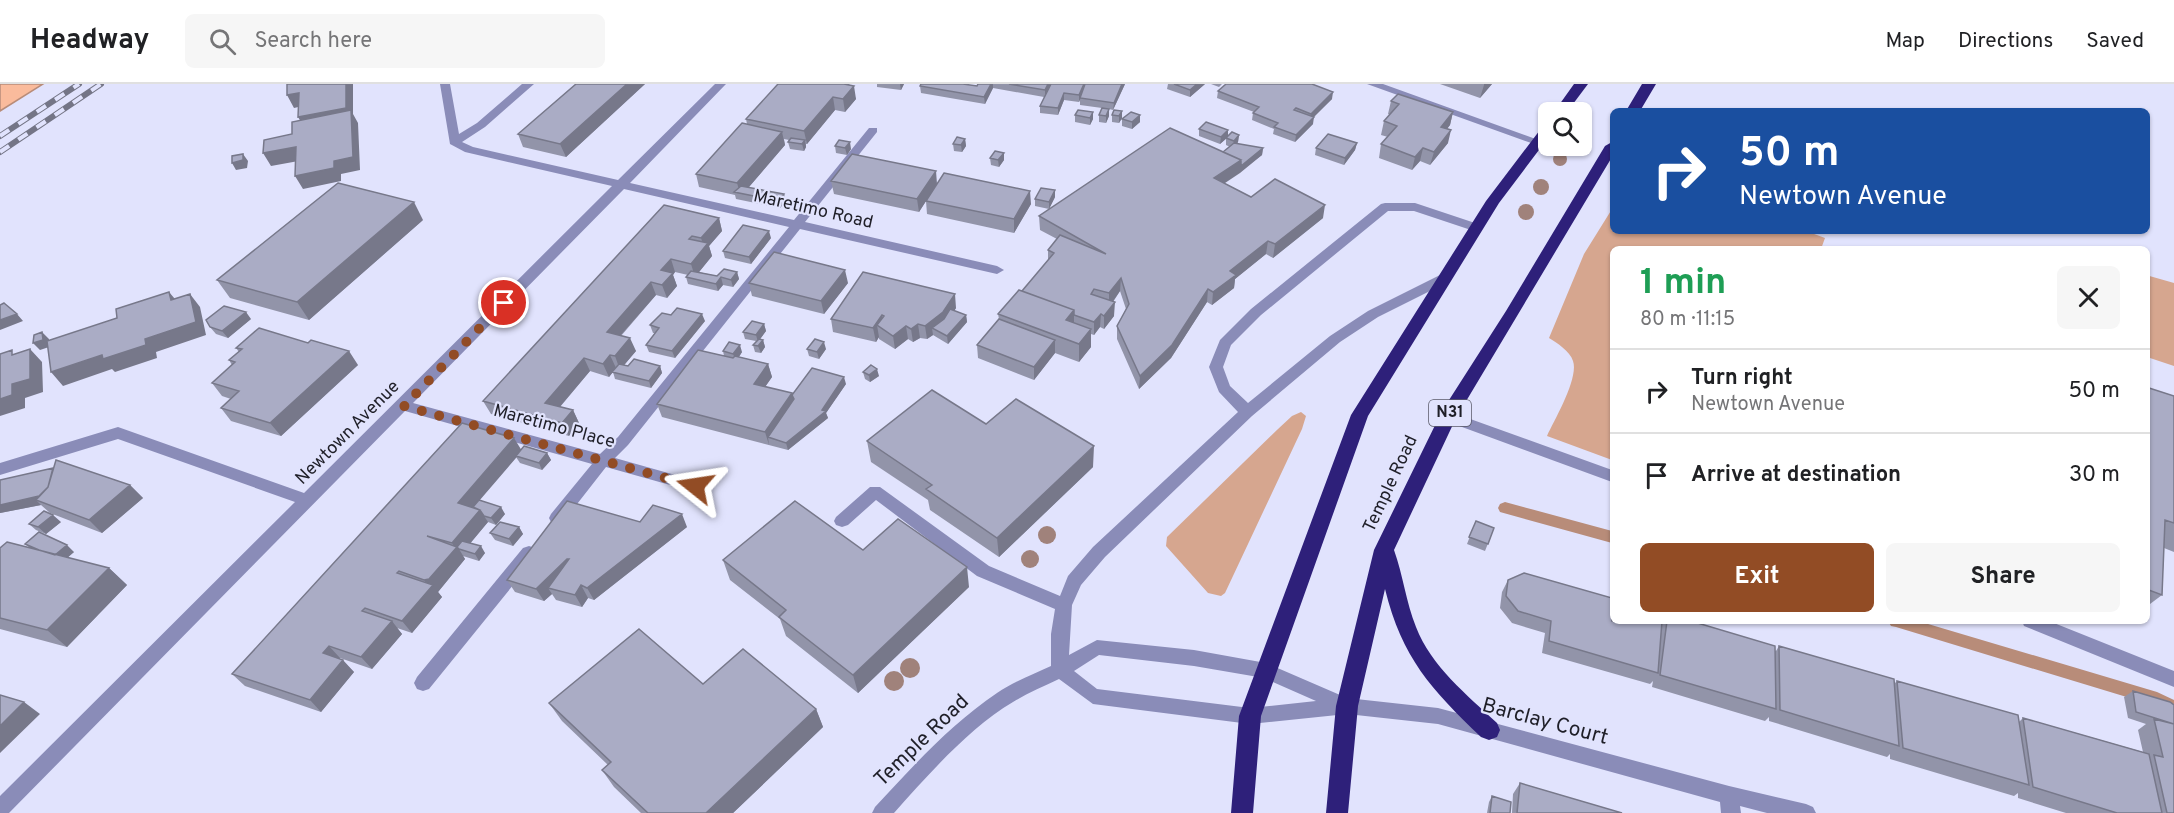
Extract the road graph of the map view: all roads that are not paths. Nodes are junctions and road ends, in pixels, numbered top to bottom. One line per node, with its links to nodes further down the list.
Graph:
1 (446, 84): 10 (street)
2 (529, 84): 10 (street)
3 (722, 84): 13 (street, Newtown Avenue)
4 (1372, 84): 11 (street)
5 (1581, 84): 7 (highway)
6 (1649, 84): 8 (highway)
7 (1568, 102)
8 (1635, 108)
9 (873, 130): 14 (street)
10 (454, 142): 13 (street, Maretimo Road)
11 (1538, 142): 15 (highway)
12 (1610, 149): 20 (highway, Temple Road / N31)
13 (622, 184): 14 (street, Maretimo Road); 18 (street, Newtown Avenue)
14 (796, 225): 16 (street, Maretimo Road); 21 (street)
15 (1477, 228): 17 (highway); 19 (street)
16 (997, 270)
17 (1445, 278): 19 (street); 33 (highway)
18 (404, 406): 21 (street, Maretimo Place); 25 (street, Newtown Avenue)
19 (1247, 412): 30 (street)
20 (1448, 416): 23 (street); 29 (highway, Temple Road / N31)
21 (603, 461): 24 (street, Maretimo Place); 27 (street)
22 (0, 469): 25 (street)
23 (1610, 475)
24 (695, 486)
25 (308, 500): 40 (street, Newtown Avenue)
26 (842, 521): 30 (street)
27 (550, 526)
28 (535, 544): 35 (street)
29 (1384, 550): 36 (highway, Temple Road / N31); 38 (highway)
30 (1064, 604): 32 (street)
31 (2037, 624): 34 (street)
32 (1060, 670): 33 (street, Temple Road); 37 (street); 41 (street, Temple Road)
33 (1266, 671): 36 (street, Temple Road); 37 (highway)
34 (2174, 679)
35 (423, 683)
36 (1347, 706): 37 (street); 38 (street, Barclay Court); 43 (highway, N31)
37 (1250, 716): 42 (highway)
38 (1489, 730): 39 (street, Barclay Court)
39 (1730, 804): 44 (street, Barclay Court)
40 (0, 809)
41 (882, 813)
42 (1242, 813)
43 (1337, 813)
44 (1806, 813)

